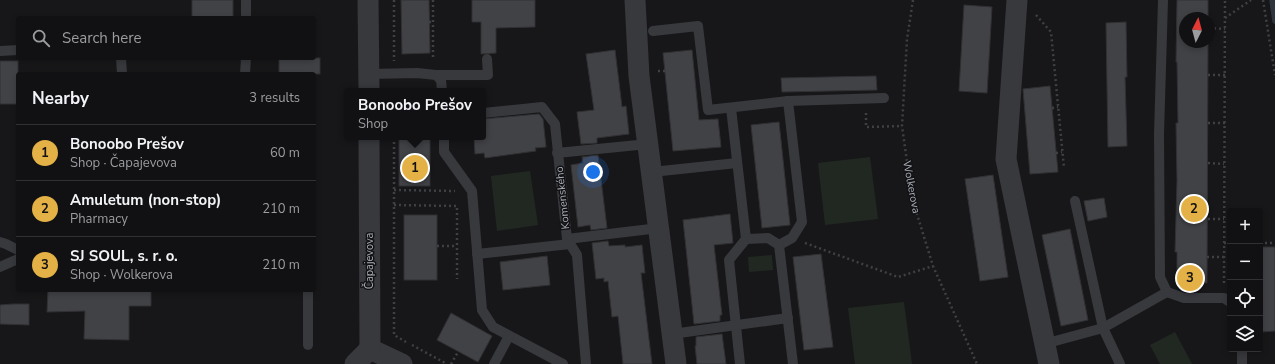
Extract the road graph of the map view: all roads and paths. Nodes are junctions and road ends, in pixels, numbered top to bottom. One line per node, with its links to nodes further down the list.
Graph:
1 (246, 0): 12 (lane)
2 (368, 0): 33 (street)
3 (394, 0): 28 (path)
4 (433, 0): 15 (path)
5 (636, 0): 48 (street)
6 (913, 0): 44 (path, Wolkerova)
7 (1163, 0): 84 (lane)
8 (1225, 0): 13 (path)
9 (1251, 0): 13 (path)
10 (1263, 0): 32 (path)
11 (1025, 5): 38 (path); 91 (street)
12 (246, 16)
13 (1225, 18): 17 (path)
14 (429, 22): 15 (path)
15 (433, 22): 29 (path)
16 (1215, 28): 17 (path)
17 (1225, 28): 31 (path)
18 (653, 31): 39 (lane)
19 (16, 50): 20 (lane)
20 (0, 51)
21 (487, 59): 29 (lane)
22 (121, 60): 25 (lane)
23 (246, 60): 26 (lane)
24 (665, 71): 27 (path)
25 (122, 72)
26 (245, 72)
27 (657, 72)
28 (394, 73): 29 (lane); 33 (lane)
29 (435, 74): 34 (lane)
30 (1208, 75): 31 (path)
31 (1225, 75): 43 (path)
32 (1275, 75)
33 (369, 82)
34 (442, 88)
35 (865, 98): 36 (lane); 37 (lane); 44 (path)
36 (884, 98)
37 (788, 101): 39 (lane); 65 (lane)
38 (1058, 107): 40 (path); 50 (path)
39 (731, 108): 52 (lane)
40 (1052, 108)
41 (486, 113): 51 (lane, Komenského)
42 (1208, 123): 43 (path)
43 (1225, 123): 54 (path)
44 (902, 126): 80 (path, Wolkerova)
45 (369, 140): 57 (street, Čapajevova)
46 (394, 140): 58 (path)
47 (444, 140): 59 (lane)
48 (648, 144): 51 (lane); 56 (street)
49 (1056, 152): 50 (path)
50 (1062, 152): 55 (path)
51 (557, 153): 67 (lane, Komenského)
52 (737, 163): 56 (lane); 66 (lane)
53 (1208, 163): 54 (path)
54 (1224, 164): 63 (path)
55 (1064, 168)
56 (652, 172): 64 (street)
57 (369, 190): 58 (path); 93 (street, Čapajevova)
58 (394, 190): 59 (path); 61 (path)
59 (472, 191): 76 (lane)
60 (1075, 201): 88 (lane)
61 (394, 206): 74 (path); 98 (path)
62 (1208, 219): 63 (path)
63 (1224, 219): 69 (path)
64 (659, 228): 67 (lane); 89 (street)
65 (792, 238): 72 (lane); 80 (path)
66 (746, 239): 72 (lane); 87 (lane)
67 (568, 241): 76 (lane); 102 (lane, Komenského)
68 (0, 242): 75 (lane)
69 (1224, 243): 78 (path)
70 (1263, 243): 71 (path)
71 (1275, 243)
72 (779, 245): 86 (lane)
73 (438, 246): 74 (path)
74 (457, 246): 82 (path)
75 (16, 249)
76 (477, 254): 90 (lane)
77 (1207, 257): 78 (path)
78 (1224, 257): 85 (path)
79 (16, 260): 81 (lane)
80 (933, 266): 106 (path, Wolkerova)
81 (0, 267)
82 (457, 279)
83 (308, 292): 92 (lane)
84 (1167, 292): 85 (lane); 88 (lane)
85 (1227, 300)
86 (788, 318): 87 (lane); 105 (lane)
87 (736, 325): 89 (lane); 104 (lane)
88 (1103, 328): 91 (lane); 108 (lane)
89 (672, 334): 103 (street)
90 (509, 336): 100 (lane); 101 (lane)
91 (1044, 344): 107 (street)
92 (308, 345)
93 (370, 349): 96 (street); 97 (street)
94 (458, 352): 99 (path)
95 (1242, 352): 109 (lane)
96 (399, 363)
97 (355, 364)
98 (447, 364)
99 (451, 364)
100 (494, 364)
101 (563, 364)
102 (586, 364)
103 (676, 364)
104 (740, 364)
105 (793, 364)
106 (977, 364)
107 (1049, 364)
108 (1120, 364)
109 (1242, 364)

